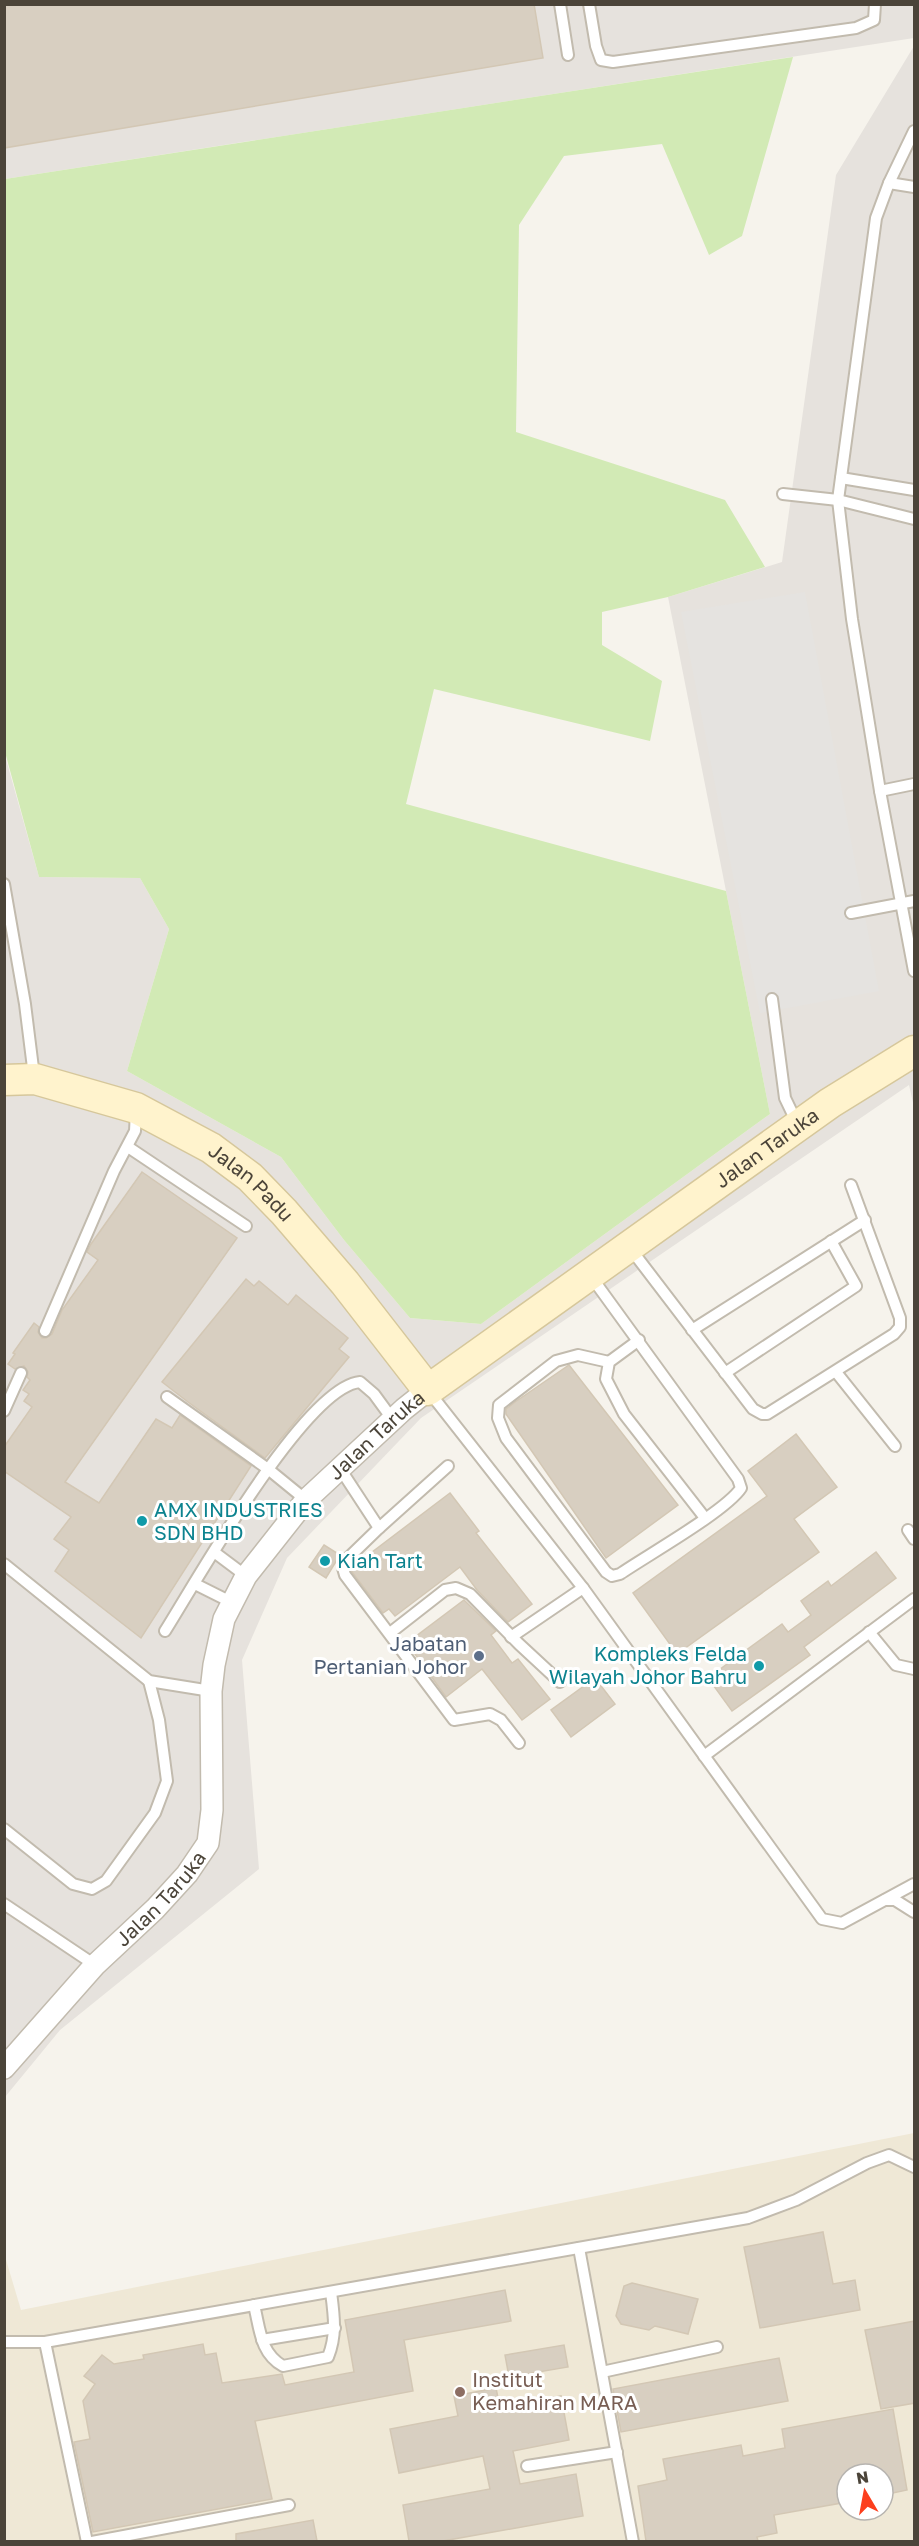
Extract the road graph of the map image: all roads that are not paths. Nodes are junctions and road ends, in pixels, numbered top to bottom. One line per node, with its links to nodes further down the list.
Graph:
1 (560, 4): 4 (lane)
2 (589, 4): 3 (lane)
3 (875, 4)
4 (568, 55)
5 (915, 130): 6 (lane)
6 (889, 183): 7 (lane); 8 (lane)
7 (915, 187)
8 (841, 478): 9 (lane); 11 (lane)
9 (915, 490)
10 (783, 494): 11 (lane)
11 (838, 500): 12 (lane); 14 (lane)
12 (915, 519)
13 (915, 784): 14 (lane)
14 (880, 791): 17 (lane)
15 (4, 884): 22 (lane)
16 (915, 901): 17 (lane)
17 (902, 904): 18 (lane); 19 (lane)
18 (851, 913)
19 (915, 970)
20 (772, 999): 25 (lane)
21 (915, 1051): 25 (street, Jalan Taruka)
22 (35, 1079): 23 (street, Jalan Padu); 24 (street, Jalan Padu)
23 (4, 1080)
24 (136, 1108): 26 (lane); 40 (street, Jalan Padu)
25 (798, 1126): 31 (street, Jalan Taruka)
26 (128, 1147): 29 (lane); 34 (lane)
27 (851, 1185): 28 (lane)
28 (865, 1220): 30 (lane); 37 (lane)
29 (246, 1226)
30 (831, 1241): 33 (lane); 39 (lane)
31 (629, 1248): 32 (street, Jalan Taruka); 33 (lane)
32 (590, 1275): 35 (lane); 40 (street, Jalan Taruka)
33 (692, 1330): 39 (lane)
34 (45, 1331)
35 (639, 1340): 36 (lane); 49 (lane)
36 (609, 1362): 49 (lane); 49 (lane)
37 (836, 1372): 39 (lane); 44 (lane)
38 (21, 1373): 42 (lane)
39 (725, 1373)
40 (428, 1390): 43 (street, Jalan Taruka); 55 (lane)
41 (167, 1397): 46 (lane)
42 (4, 1411)
43 (393, 1420): 46 (lane); 47 (street, Jalan Taruka)
44 (894, 1446)
45 (448, 1466): 50 (lane)
46 (268, 1469): 48 (lane); 51 (lane)
47 (341, 1470): 48 (street, Jalan Taruka); 50 (lane)
48 (306, 1500): 53 (street, Jalan Taruka)
49 (705, 1518)
50 (379, 1528): 60 (lane)
51 (214, 1552): 53 (lane); 54 (lane)
52 (4, 1564): 63 (lane)
53 (246, 1576): 57 (street, Jalan Taruka)
54 (195, 1584): 57 (lane); 58 (lane)
55 (582, 1588): 61 (lane); 67 (lane)
56 (915, 1599): 59 (lane)
57 (231, 1602): 65 (street, Jalan Taruka)
58 (165, 1631)
59 (869, 1632): 62 (lane); 67 (lane)
60 (390, 1633): 61 (lane); 66 (lane)
61 (511, 1637): 64 (lane)
62 (915, 1669)
63 (149, 1681): 65 (lane); 68 (lane)
64 (560, 1682)
65 (211, 1691): 73 (street, Jalan Taruka)
66 (519, 1743)
67 (704, 1756): 70 (lane)
68 (4, 1829)
69 (915, 1884): 70 (lane)
70 (882, 1901): 72 (lane)
71 (4, 1904): 73 (lane)
72 (915, 1912)
73 (95, 1965): 74 (street, Jalan Taruka)
74 (4, 2068)
75 (915, 2167): 76 (lane)
76 (579, 2248): 77 (lane); 84 (lane)
77 (331, 2292): 78 (lane); 79 (lane)
78 (254, 2305): 80 (lane); 82 (lane)
79 (335, 2328): 80 (lane); 80 (lane)
80 (262, 2340)
81 (4, 2342): 82 (lane)
82 (45, 2342): 88 (lane)
83 (717, 2346): 84 (lane)
84 (602, 2372): 85 (lane)
85 (617, 2452): 86 (lane); 90 (lane)
86 (527, 2466)
87 (289, 2505): 89 (lane)
88 (87, 2541)
89 (92, 2541)
90 (633, 2541)

